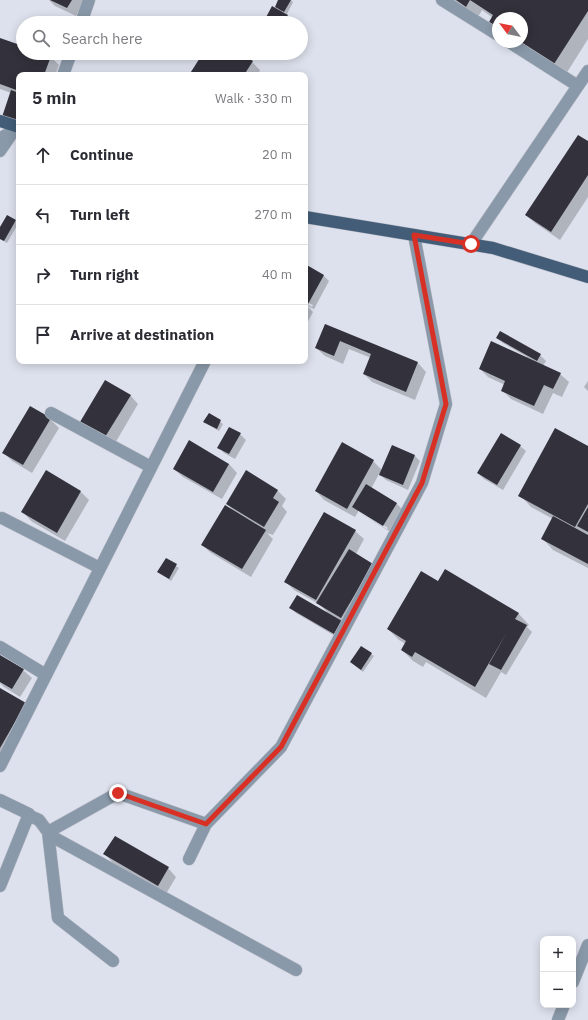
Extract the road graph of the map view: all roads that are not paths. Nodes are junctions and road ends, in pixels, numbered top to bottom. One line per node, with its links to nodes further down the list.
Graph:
1 (89, 0): 3 (street)
2 (442, 0): 4 (street)
3 (83, 16)
4 (492, 31)
5 (518, 48): 9 (street)
6 (68, 60): 7 (street)
7 (64, 72)
8 (588, 72): 9 (street)
9 (578, 86): 18 (street)
10 (0, 121): 11 (main road)
11 (16, 126)
12 (16, 128): 14 (lane)
13 (16, 130): 15 (street)
14 (0, 136)
15 (0, 151)
16 (308, 217): 17 (main road)
17 (414, 235): 18 (main road); 30 (street)
18 (471, 244): 19 (main road)
19 (588, 277)
20 (203, 364): 22 (street)
21 (51, 413): 22 (street)
22 (151, 467): 24 (street)
23 (2, 518): 24 (street)
24 (100, 568): 26 (street)
25 (0, 647): 26 (street)
26 (46, 675): 27 (street)
27 (0, 766)
28 (0, 800): 29 (street)
29 (28, 815): 31 (street); 32 (street)
30 (206, 824): 31 (street); 33 (street)
31 (48, 832): 36 (street); 37 (street)
32 (5, 859): 34 (street)
33 (189, 859)
34 (0, 886)
35 (588, 945): 38 (street)
36 (113, 962)
37 (296, 970)
38 (576, 975)
39 (563, 1008): 40 (street)
40 (558, 1020)

